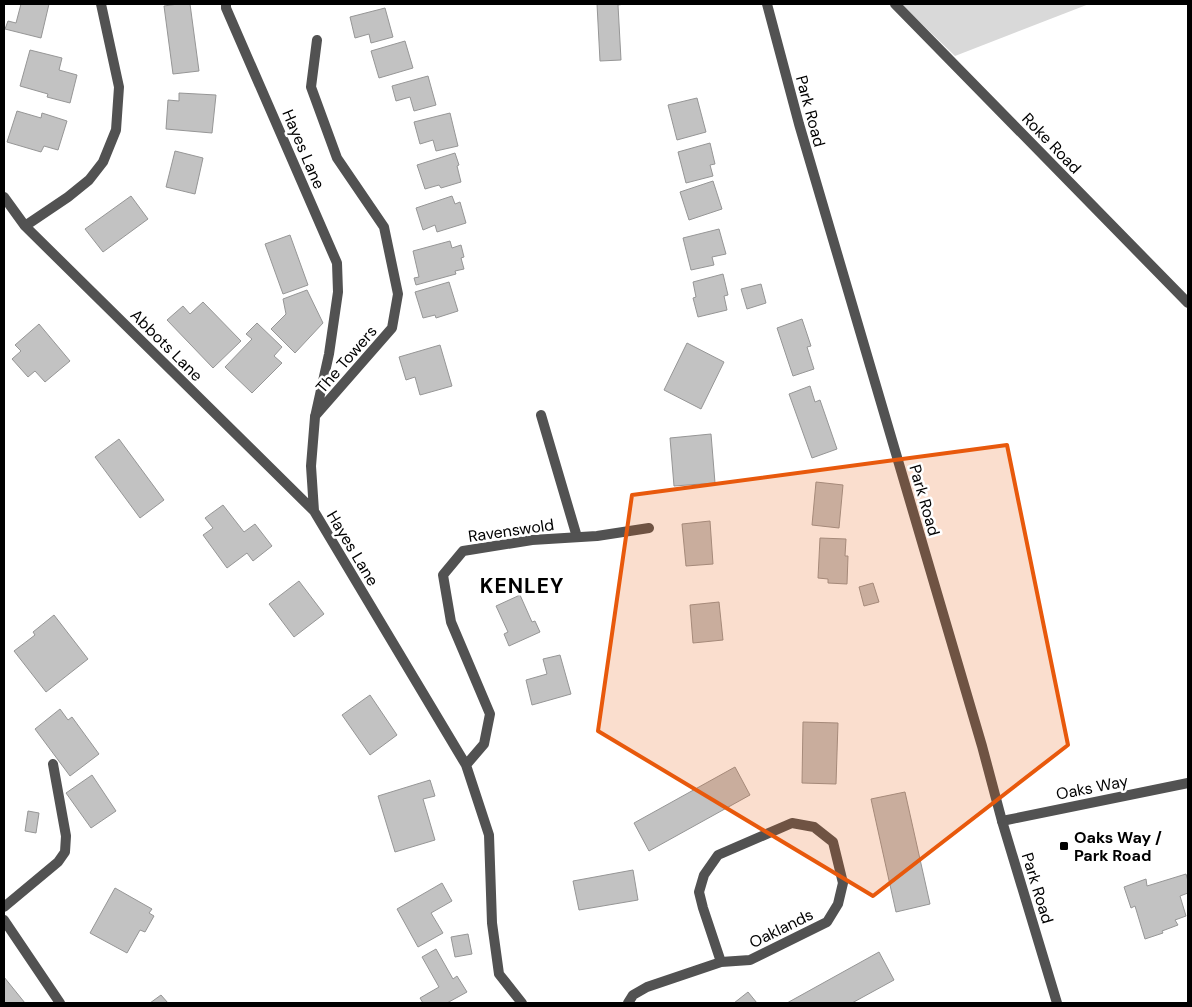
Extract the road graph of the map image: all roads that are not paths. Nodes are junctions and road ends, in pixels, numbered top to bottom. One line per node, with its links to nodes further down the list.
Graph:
1 (101, 4): 7 (street)
2 (767, 4): 17 (street, Park Road)
3 (895, 4): 8 (street, Roke Road)
4 (228, 5): 10 (street, Hayes Lane)
5 (316, 40): 10 (street, The Towers)
6 (4, 197): 7 (street, Abbots Lane)
7 (25, 226): 11 (street, Abbots Lane)
8 (1188, 303)
9 (542, 415): 13 (street)
10 (315, 416): 11 (street, Hayes Lane)
11 (314, 511): 15 (street, Hayes Lane)
12 (649, 528): 13 (street, Ravenswold)
13 (577, 537): 15 (street, Ravenswold)
14 (53, 764): 18 (street)
15 (466, 765): 22 (street, Hayes Lane)
16 (1188, 783): 17 (street, Oaks Way)
17 (1002, 821): 24 (street, Park Road)
18 (4, 907)
19 (4, 920): 21 (street)
20 (721, 962): 20 (street, Oaklands); 23 (street, Oaklands)
21 (60, 1003)
22 (522, 1003)
23 (628, 1003)
24 (1057, 1003)

